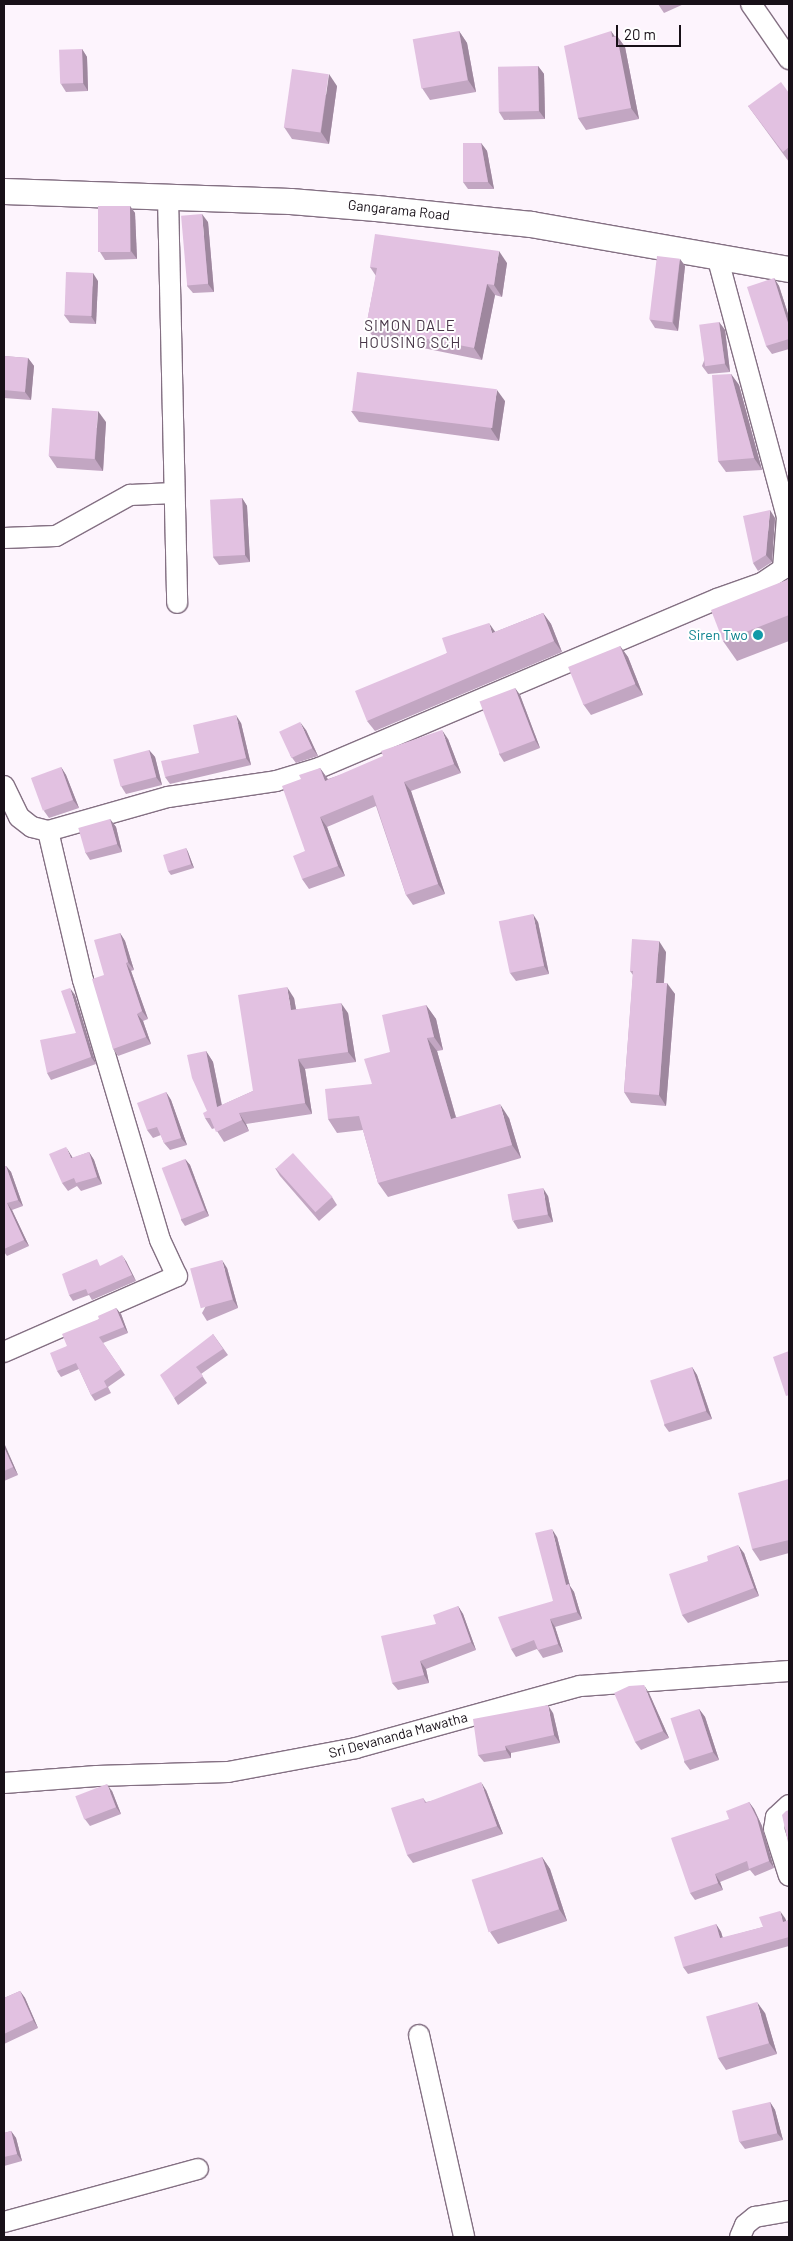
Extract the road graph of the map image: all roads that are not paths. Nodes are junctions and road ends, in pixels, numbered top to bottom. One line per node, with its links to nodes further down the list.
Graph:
1 (751, 4): 2 (street)
2 (789, 58)
3 (4, 191): 4 (street, Gangarama Road)
4 (168, 197): 5 (street, Gangarama Road); 7 (street)
5 (718, 259): 6 (street, Gangarama Road); 11 (street)
6 (789, 269)
7 (174, 493): 8 (street); 9 (street)
8 (4, 538)
9 (177, 603)
10 (4, 786): 11 (street)
11 (48, 831): 12 (street)
12 (4, 1352)
13 (789, 1671): 14 (street, Sri Devananda Mawatha)
14 (4, 1783)
15 (789, 1805): 16 (street)
16 (789, 1876)
17 (419, 2035): 21 (street)
18 (198, 2169): 20 (street)
19 (789, 2211): 22 (street)
20 (4, 2222)
21 (464, 2237)
22 (740, 2237)

